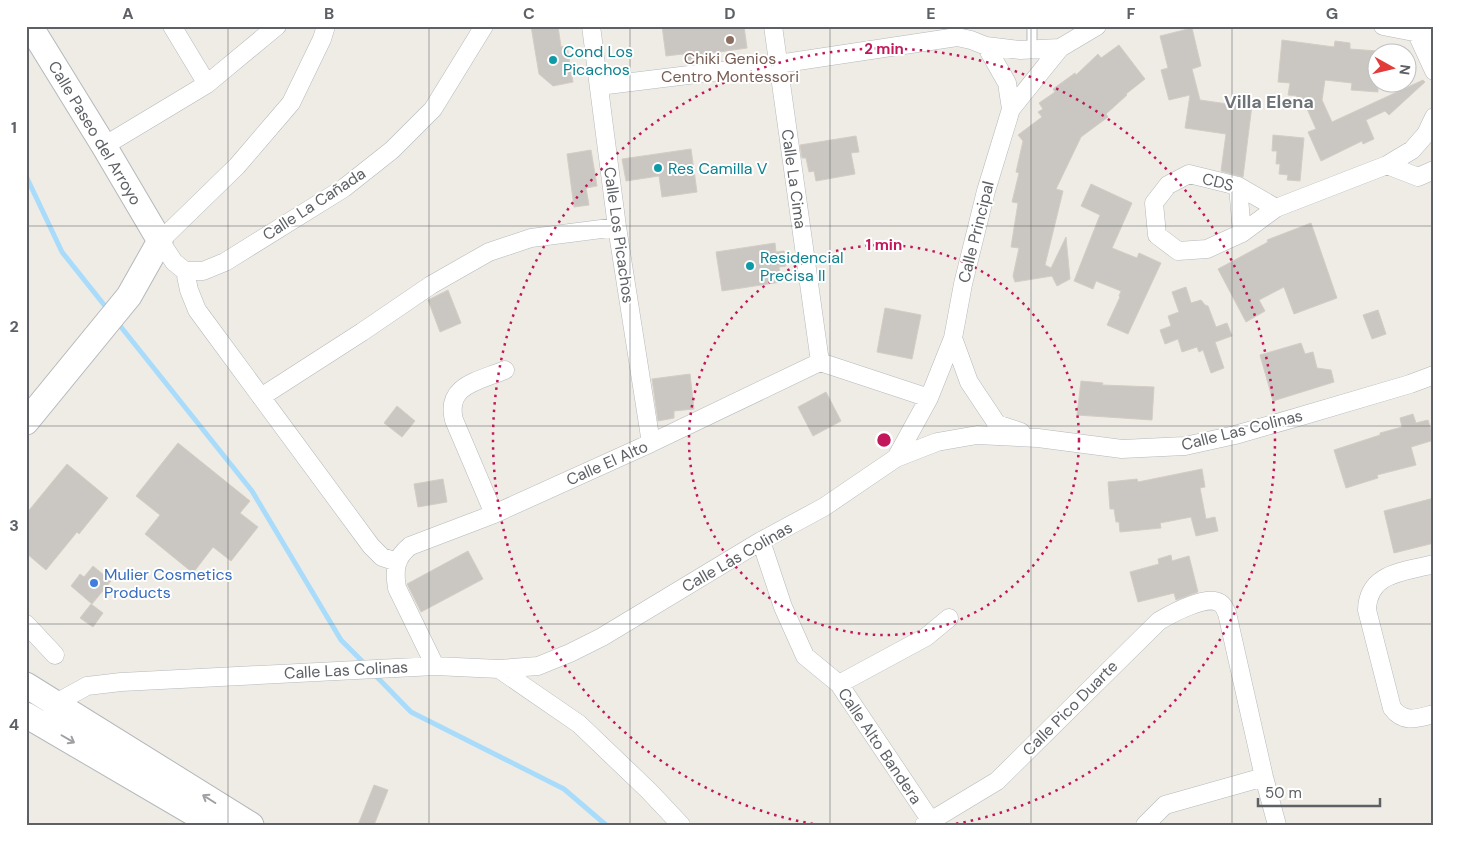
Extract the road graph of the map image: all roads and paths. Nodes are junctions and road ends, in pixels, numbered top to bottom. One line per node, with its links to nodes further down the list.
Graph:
1 (30, 26): 22 (main road, Calle Paseo del Arroyo)
2 (172, 26): 18 (street)
3 (277, 26): 18 (street)
4 (326, 26): 29 (street)
5 (484, 26): 30 (street, Calle La Cañada)
6 (591, 26): 19 (street, Calle Los Picachos)
7 (773, 26): 16 (street, Calle La Cima)
8 (1032, 26): 15 (lane)
9 (1098, 26): 14 (street, Calle Principal)
10 (1382, 26): 12 (street)
11 (938, 33): 13 (street); 16 (street)
12 (1425, 35): 17 (street)
13 (986, 46): 15 (street); 20 (street)
14 (1060, 48): 15 (street); 20 (street, Calle Principal)
15 (1032, 49)
16 (778, 64): 19 (street); 32 (street, Calle La Cima)
17 (1434, 71)
18 (207, 84): 22 (street)
19 (599, 86): 27 (street, Calle Los Picachos)
20 (1011, 109): 31 (street, Calle Principal)
21 (1434, 117): 23 (street, CDS)
22 (104, 146): 29 (main road, Calle Paseo del Arroyo)
23 (1387, 165): 24 (street); 26 (street, CDS)
24 (1434, 170)
25 (1238, 186): 26 (street, CDS); 28 (street); 28 (street, CDS)
26 (1276, 208): 28 (street, CDS)
27 (617, 227): 35 (street); 39 (street, Calle Los Picachos)
28 (1242, 233)
29 (160, 241): 30 (street); 37 (main road)
30 (185, 271): 35 (street)
31 (953, 338): 36 (street); 38 (street, Calle Principal)
32 (820, 362): 36 (street); 39 (street, Calle El Alto)
33 (505, 370): 41 (street)
34 (1434, 375): 38 (street, Calle Las Colinas)
35 (261, 397): 43 (street)
36 (929, 398): 40 (street)
37 (26, 422)
38 (1038, 438): 40 (street, Calle Las Colinas)
39 (651, 443): 41 (street, Calle El Alto)
40 (896, 458): 42 (street, Calle Las Colinas)
41 (494, 514): 43 (street, Calle El Alto)
42 (761, 541): 49 (street, Calle Las Colinas); 50 (street, Calle Alto Bandera)
43 (397, 562): 48 (street)
44 (1434, 564): 53 (street)
45 (949, 618): 50 (street)
46 (26, 624): 47 (street)
47 (54, 655)
48 (435, 666): 49 (street, Calle Las Colinas); 52 (street, Calle Las Colinas)
49 (499, 669): 59 (street)
50 (839, 684): 56 (street, Calle Alto Bandera)
51 (26, 685): 52 (main road)
52 (56, 703): 54 (street); 58 (main road, one-way to 52)
53 (1434, 714)
54 (36, 720): 57 (main road, one-way to 57)
55 (1264, 777): 56 (street, Calle Pico Duarte); 60 (street); 61 (street)
56 (928, 823)
57 (214, 825)
58 (251, 825)
59 (681, 825)
60 (1145, 825)
61 (1277, 825)

